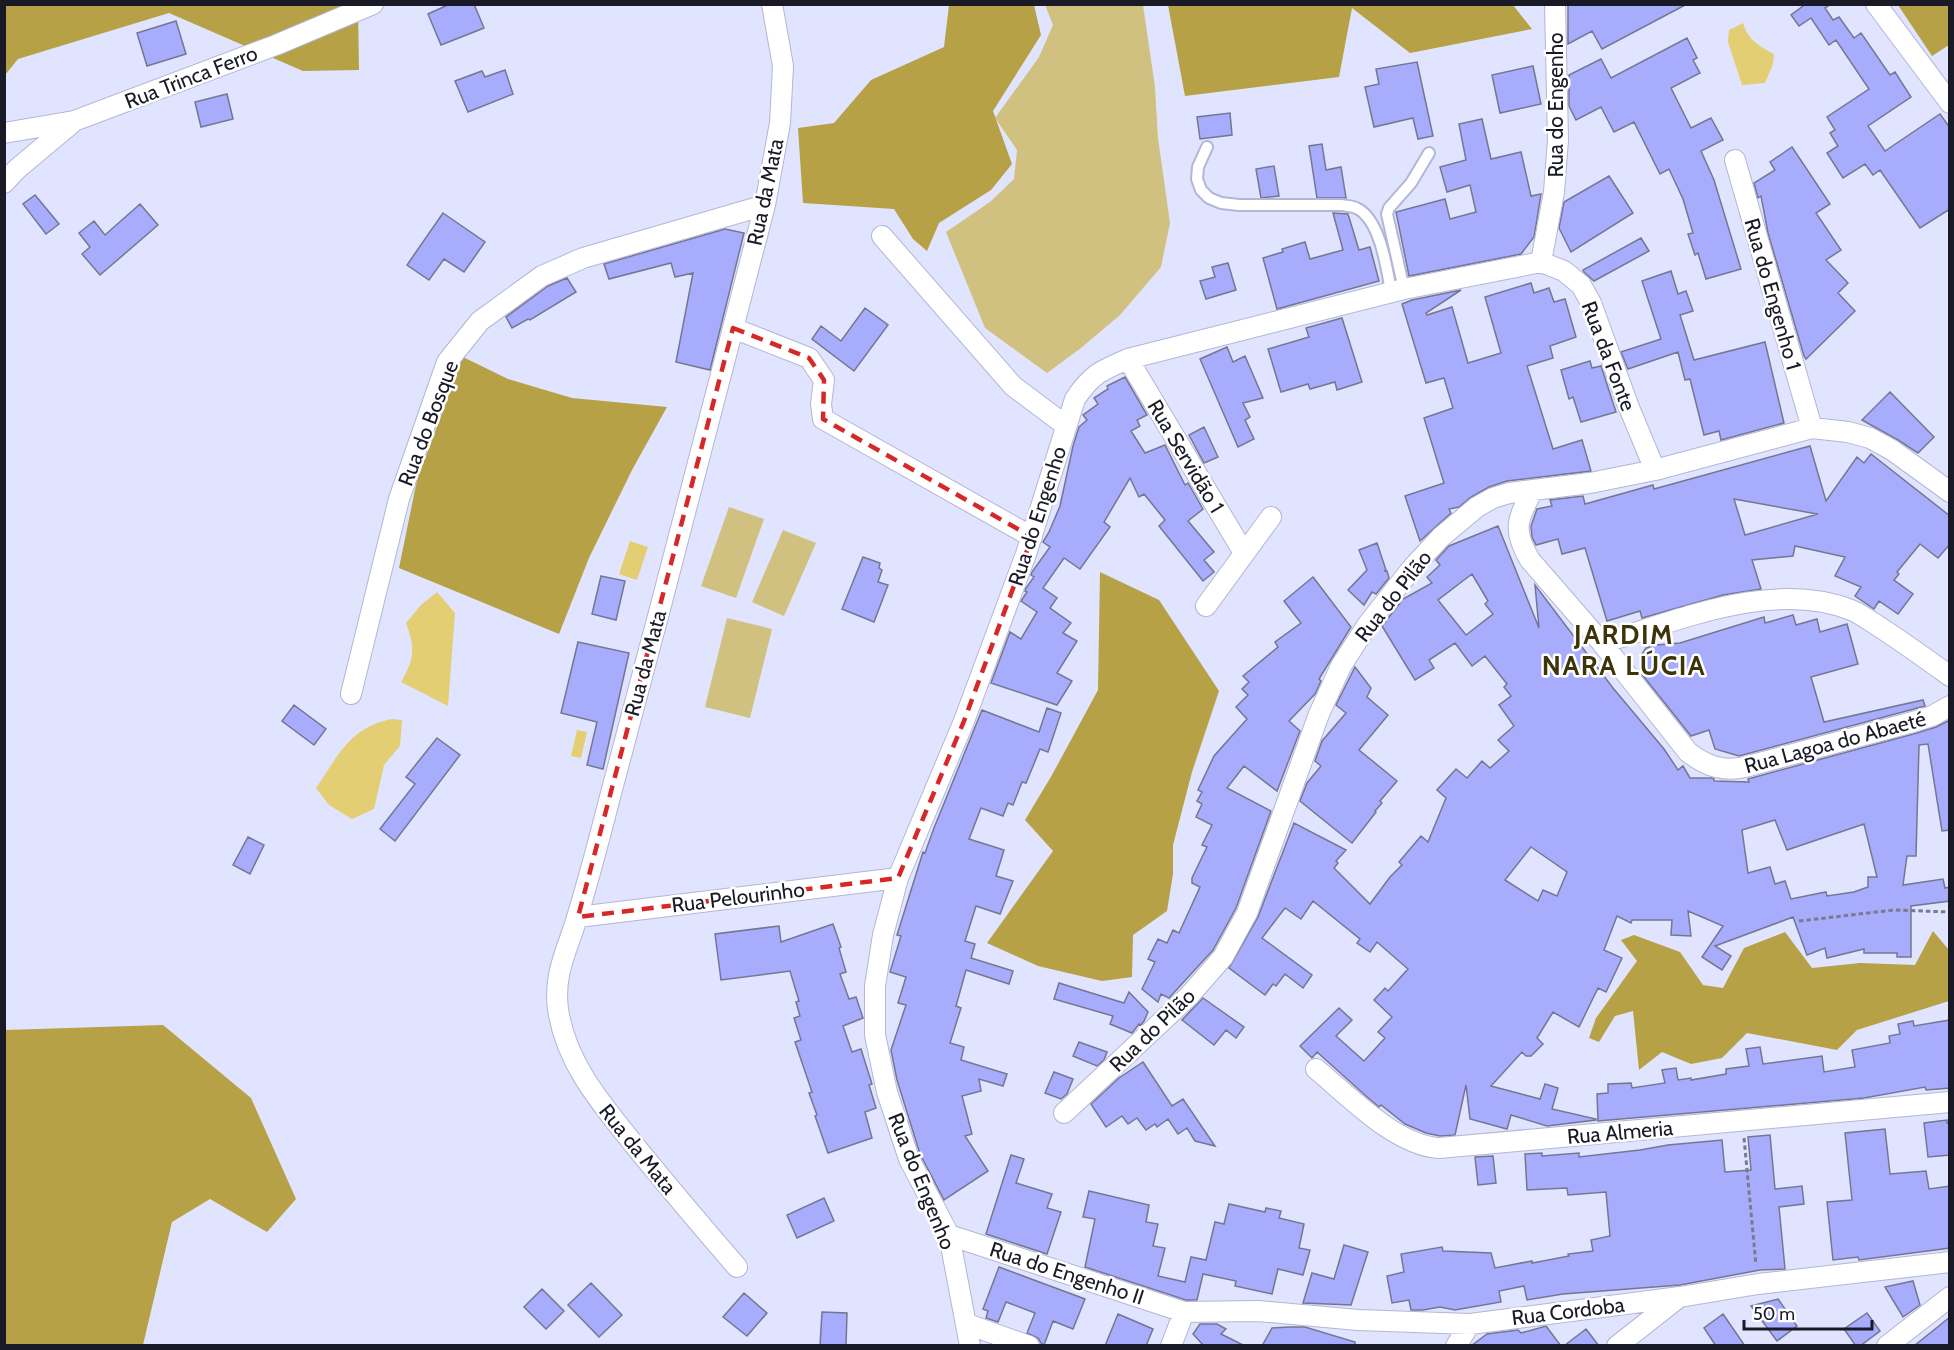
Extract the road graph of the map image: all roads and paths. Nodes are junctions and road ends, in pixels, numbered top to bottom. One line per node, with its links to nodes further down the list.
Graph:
1 (373, 4): 6 (street, Rua Trinca Ferro)
2 (772, 4): 12 (street, Rua da Mata)
3 (1555, 4): 14 (street, Rua do Engenho)
4 (1876, 4): 5 (street)
5 (1950, 103)
6 (74, 121): 7 (street, Rua Trinca Ferro); 11 (street)
7 (4, 133)
8 (1207, 147): 15 (lane)
9 (1429, 153): 15 (lane)
10 (1735, 160): 19 (street, Rua do Engenho 1)
11 (4, 183)
12 (765, 205): 16 (street, Rua da Mata); 29 (street, Rua do Bosque)
13 (882, 236): 18 (street)
14 (1541, 262): 15 (street, Rua do Engenho); 20 (street, Rua da Fonte)
15 (1398, 291): 17 (street, Rua do Engenho)
16 (733, 328): 24 (street); 33 (street, Rua da Mata)
17 (1128, 359): 18 (street, Rua do Engenho); 25 (street, Rua Servidão 1)
18 (1065, 425): 24 (street, Rua do Engenho)
19 (1812, 428): 20 (street, Rua do Pilão); 22 (street, Rua do Pilão)
20 (1654, 470): 21 (street, Rua do Pilão)
21 (1533, 490): 27 (street, Rua Lagoa do Abaeté); 37 (street, Rua do Pilão)
22 (1950, 492)
23 (1270, 517): 25 (street)
24 (1032, 537): 31 (street, Rua do Engenho)
25 (1244, 554): 26 (street)
26 (1206, 606)
27 (1602, 643): 28 (street); 30 (street, Rua Lagoa do Abaeté)
28 (1950, 676)
29 (351, 694)
30 (1950, 706)
31 (898, 878): 33 (street, Rua Pelourinho); 39 (street, Rua do Engenho)
32 (1950, 912): 34 (path)
33 (578, 917): 41 (street, Rua da Mata)
34 (1799, 921)
35 (1316, 1069): 38 (street, Rua Almeria)
36 (1950, 1102): 38 (street, Rua Almeria)
37 (1064, 1113)
38 (1742, 1121): 42 (path)
39 (949, 1235): 45 (street, Rua do Engenho II); 47 (street, Rua do Engenho)
40 (1950, 1262): 42 (street, Rua Cordoba)
41 (737, 1267)
42 (1758, 1284): 43 (street, Rua Cordoba)
43 (1680, 1297): 46 (street, Rua Cordoba); 52 (street)
44 (1950, 1297): 53 (street)
45 (1184, 1312): 46 (street, Rua Cordoba); 50 (street)
46 (1470, 1323): 51 (street)
47 (967, 1324): 48 (street, Rua do Engenho); 49 (street)
48 (970, 1346)
49 (1029, 1346)
50 (1171, 1346)
51 (1456, 1346)
52 (1617, 1346)
53 (1887, 1346)

